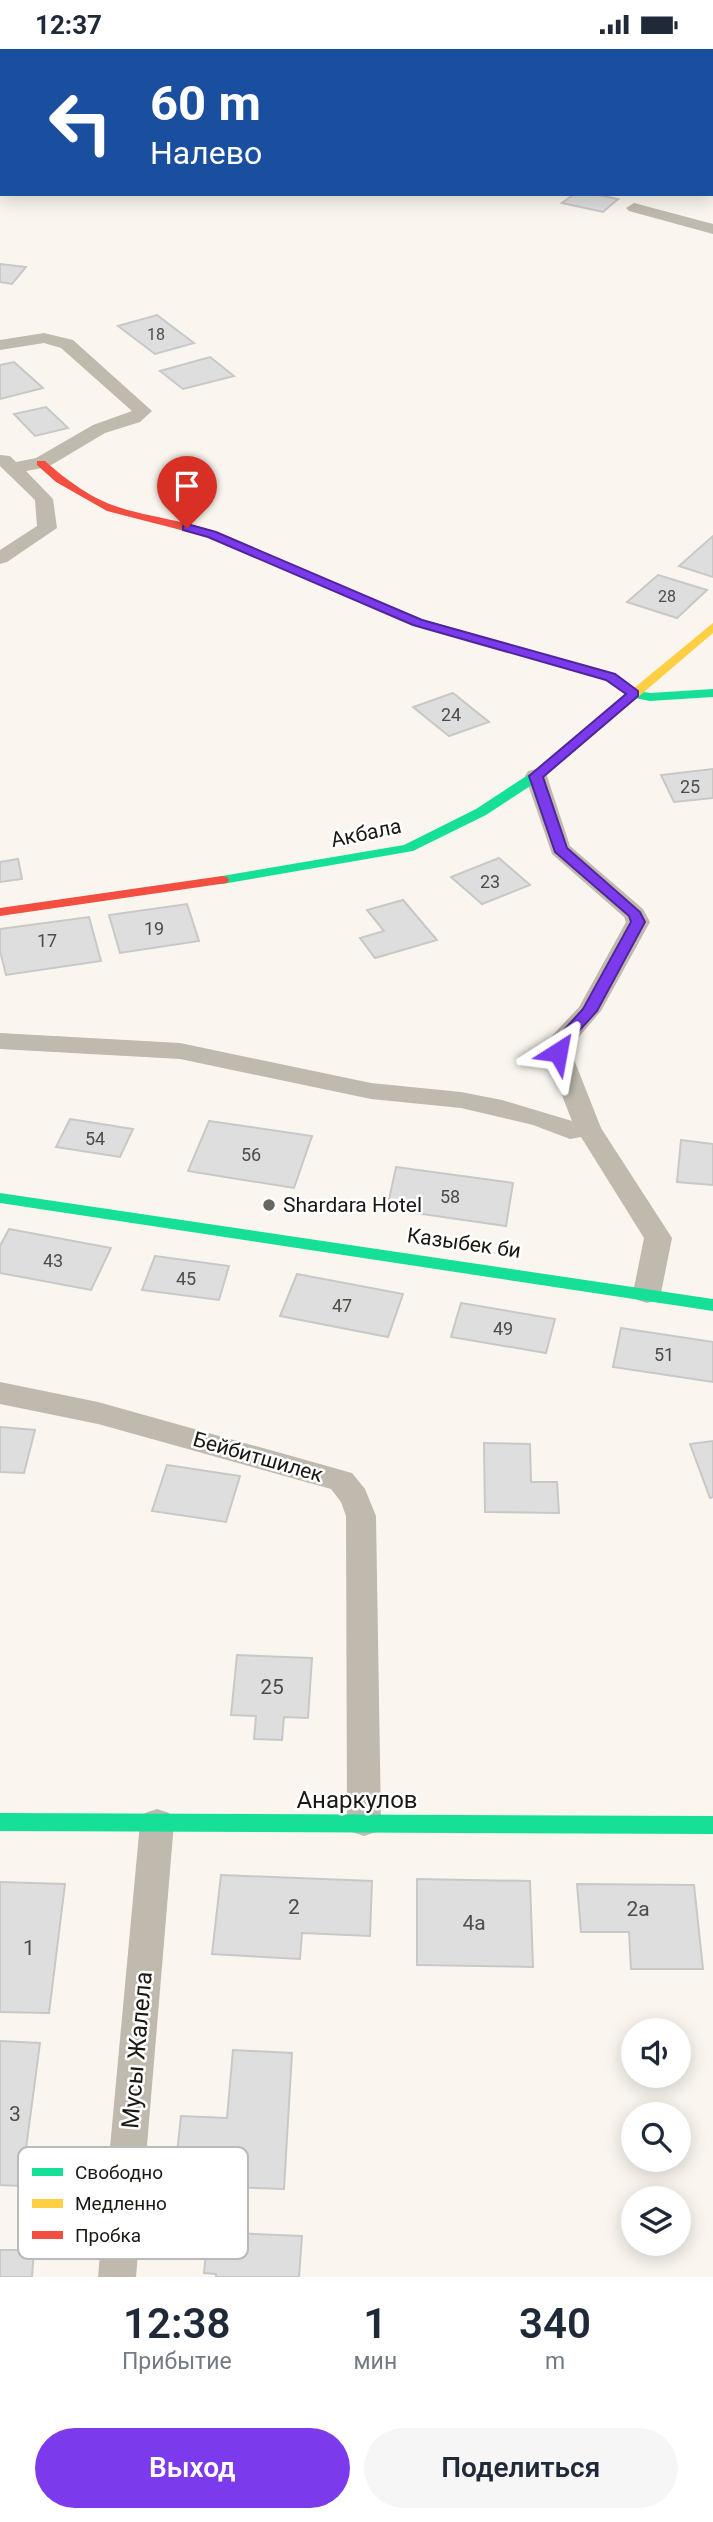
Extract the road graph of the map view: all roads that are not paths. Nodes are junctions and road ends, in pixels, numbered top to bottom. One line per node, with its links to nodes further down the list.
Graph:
1 (635, 208): 2 (street)
2 (713, 229)
3 (0, 345): 5 (street)
4 (6, 462): 5 (street); 6 (street)
5 (41, 463): 10 (street)
6 (30, 486): 7 (street)
7 (0, 558)
8 (713, 627): 10 (street, Акбала)
9 (713, 693): 10 (street)
10 (634, 694): 11 (street, Акбала)
11 (536, 776): 12 (street, Акбала); 14 (street)
12 (0, 912)
13 (0, 1041): 14 (street)
14 (588, 1128): 16 (street)
15 (0, 1198): 16 (street, Казыбек би)
16 (647, 1293): 17 (street, Казыбек би)
17 (713, 1305)
18 (0, 1393): 20 (street, Бейбитшилек)
19 (0, 1822): 21 (street, Анаркулов)
20 (364, 1822): 21 (street, Анаркулов); 22 (street, Анаркулов)
21 (157, 1823): 23 (street, Мусы Жалела)
22 (713, 1825)
23 (128, 2147)
24 (119, 2259): 25 (street, Мусы Жалела)
25 (117, 2277)

